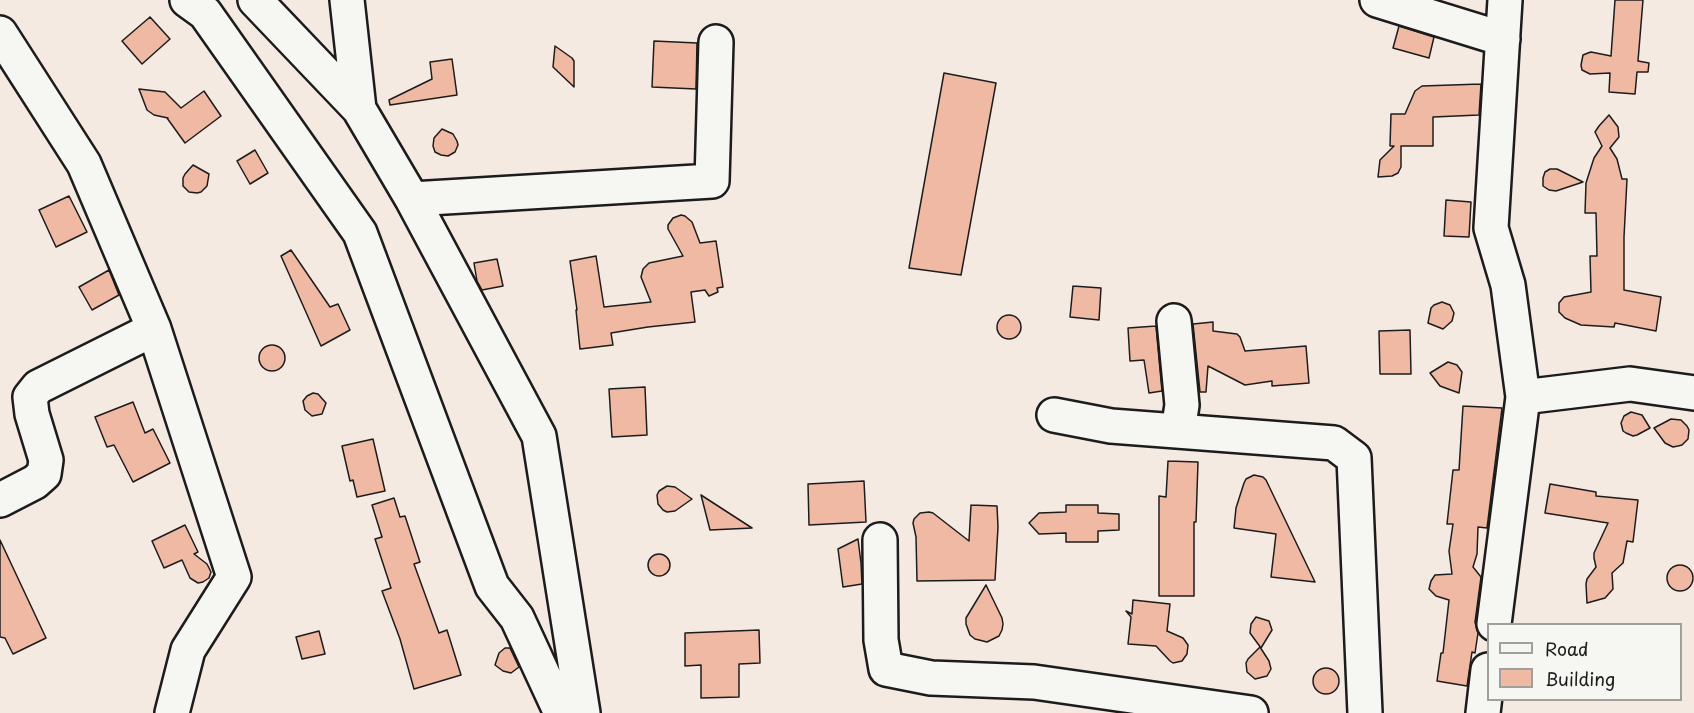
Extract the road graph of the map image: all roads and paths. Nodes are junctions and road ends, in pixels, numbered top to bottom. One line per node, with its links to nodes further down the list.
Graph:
1 (187, 0): 22 (street)
2 (255, 0): 9 (street)
3 (347, 0): 9 (street)
4 (1377, 0): 7 (street)
5 (1505, 0): 7 (street)
6 (0, 33): 12 (street)
7 (1503, 39): 14 (street)
8 (716, 42): 10 (street)
9 (359, 109): 10 (street)
10 (412, 199): 23 (street)
11 (1174, 321): 16 (street)
12 (154, 329): 17 (street); 21 (street)
13 (1694, 393): 14 (street)
14 (1523, 397): 19 (street)
15 (1054, 415): 16 (street)
16 (1178, 431): 25 (street)
17 (0, 500)
18 (880, 540): 24 (street)
19 (1494, 623)
20 (1487, 679): 26 (street)
21 (172, 713)
22 (561, 713)
23 (583, 713)
24 (1251, 713)
25 (1365, 713)
26 (1483, 713)

